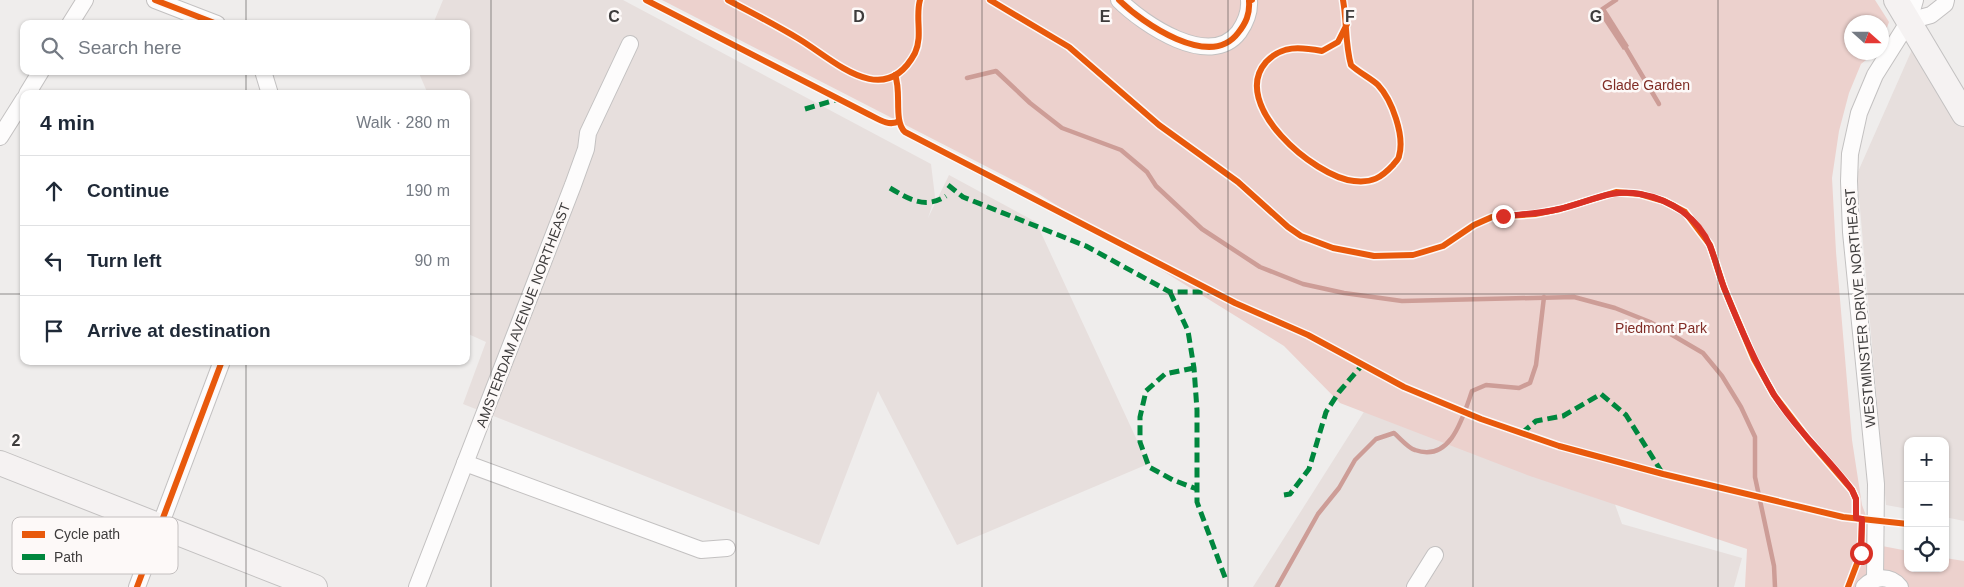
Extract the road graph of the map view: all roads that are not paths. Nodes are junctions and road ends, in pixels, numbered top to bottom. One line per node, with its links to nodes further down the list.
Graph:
1 (85, 0): 8 (street)
2 (155, 0): 9 (street)
3 (1118, 0): 4 (street)
4 (1249, 0)
5 (1896, 0): 7 (main road)
6 (1946, 0): 7 (street)
7 (1912, 11): 16 (main road); 27 (street, WESTMINSTER DRIVE NORTHEAST)
8 (72, 20)
9 (207, 20)
10 (630, 44): 20 (street, AMSTERDAM AVENUE NORTHEAST)
11 (39, 75): 13 (street)
12 (264, 75): 14 (street)
13 (29, 90)
14 (269, 90)
15 (20, 105): 17 (street)
16 (1964, 114)
17 (0, 137)
18 (221, 365): 22 (street)
19 (0, 463): 21 (main road)
20 (465, 463): 24 (street); 30 (street, AMSTERDAM AVENUE NORTHEAST)
21 (135, 517)
22 (164, 517)
23 (178, 534): 29 (main road)
24 (727, 548)
25 (1435, 555): 31 (street)
26 (142, 574): 28 (street)
27 (1869, 583): 32 (street)
28 (137, 587)
29 (315, 587)
30 (417, 587)
31 (1415, 587)
32 (1900, 587)

